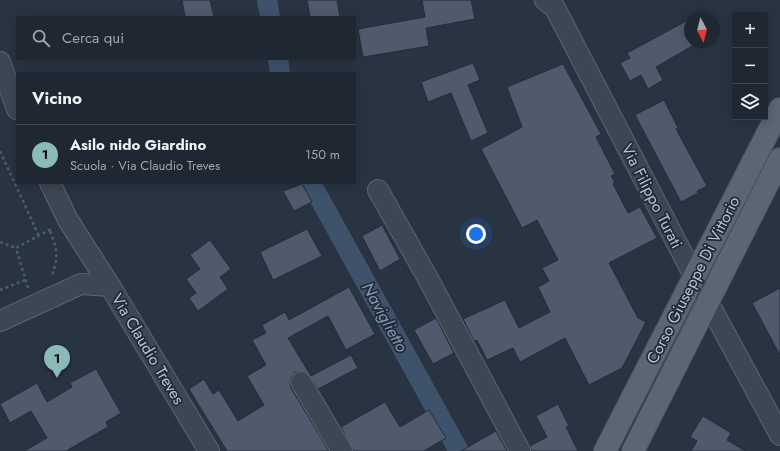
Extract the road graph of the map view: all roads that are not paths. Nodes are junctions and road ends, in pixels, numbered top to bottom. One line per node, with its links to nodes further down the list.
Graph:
1 (545, 0): 8 (street, Via Filippo Turati)
2 (0, 62): 3 (street)
3 (16, 106)
4 (780, 109): 8 (main road, Corso Giuseppe Di Vittorio)
5 (780, 159): 10 (main road, Corso Giuseppe Di Vittorio)
6 (50, 184): 9 (street)
7 (378, 190): 16 (street)
8 (694, 276): 10 (street, Via Filippo Turati); 17 (main road, Corso Giuseppe Di Vittorio)
9 (110, 286): 11 (street, Via Claudio Treves); 14 (street, Via Claudio Treves)
10 (708, 302): 13 (street, Via Filippo Turati); 18 (main road, Corso Giuseppe Di Vittorio)
11 (0, 321)
12 (301, 382): 15 (street)
13 (780, 436)
14 (209, 451)
15 (342, 451)
16 (520, 451)
17 (605, 451)
18 (633, 451)

